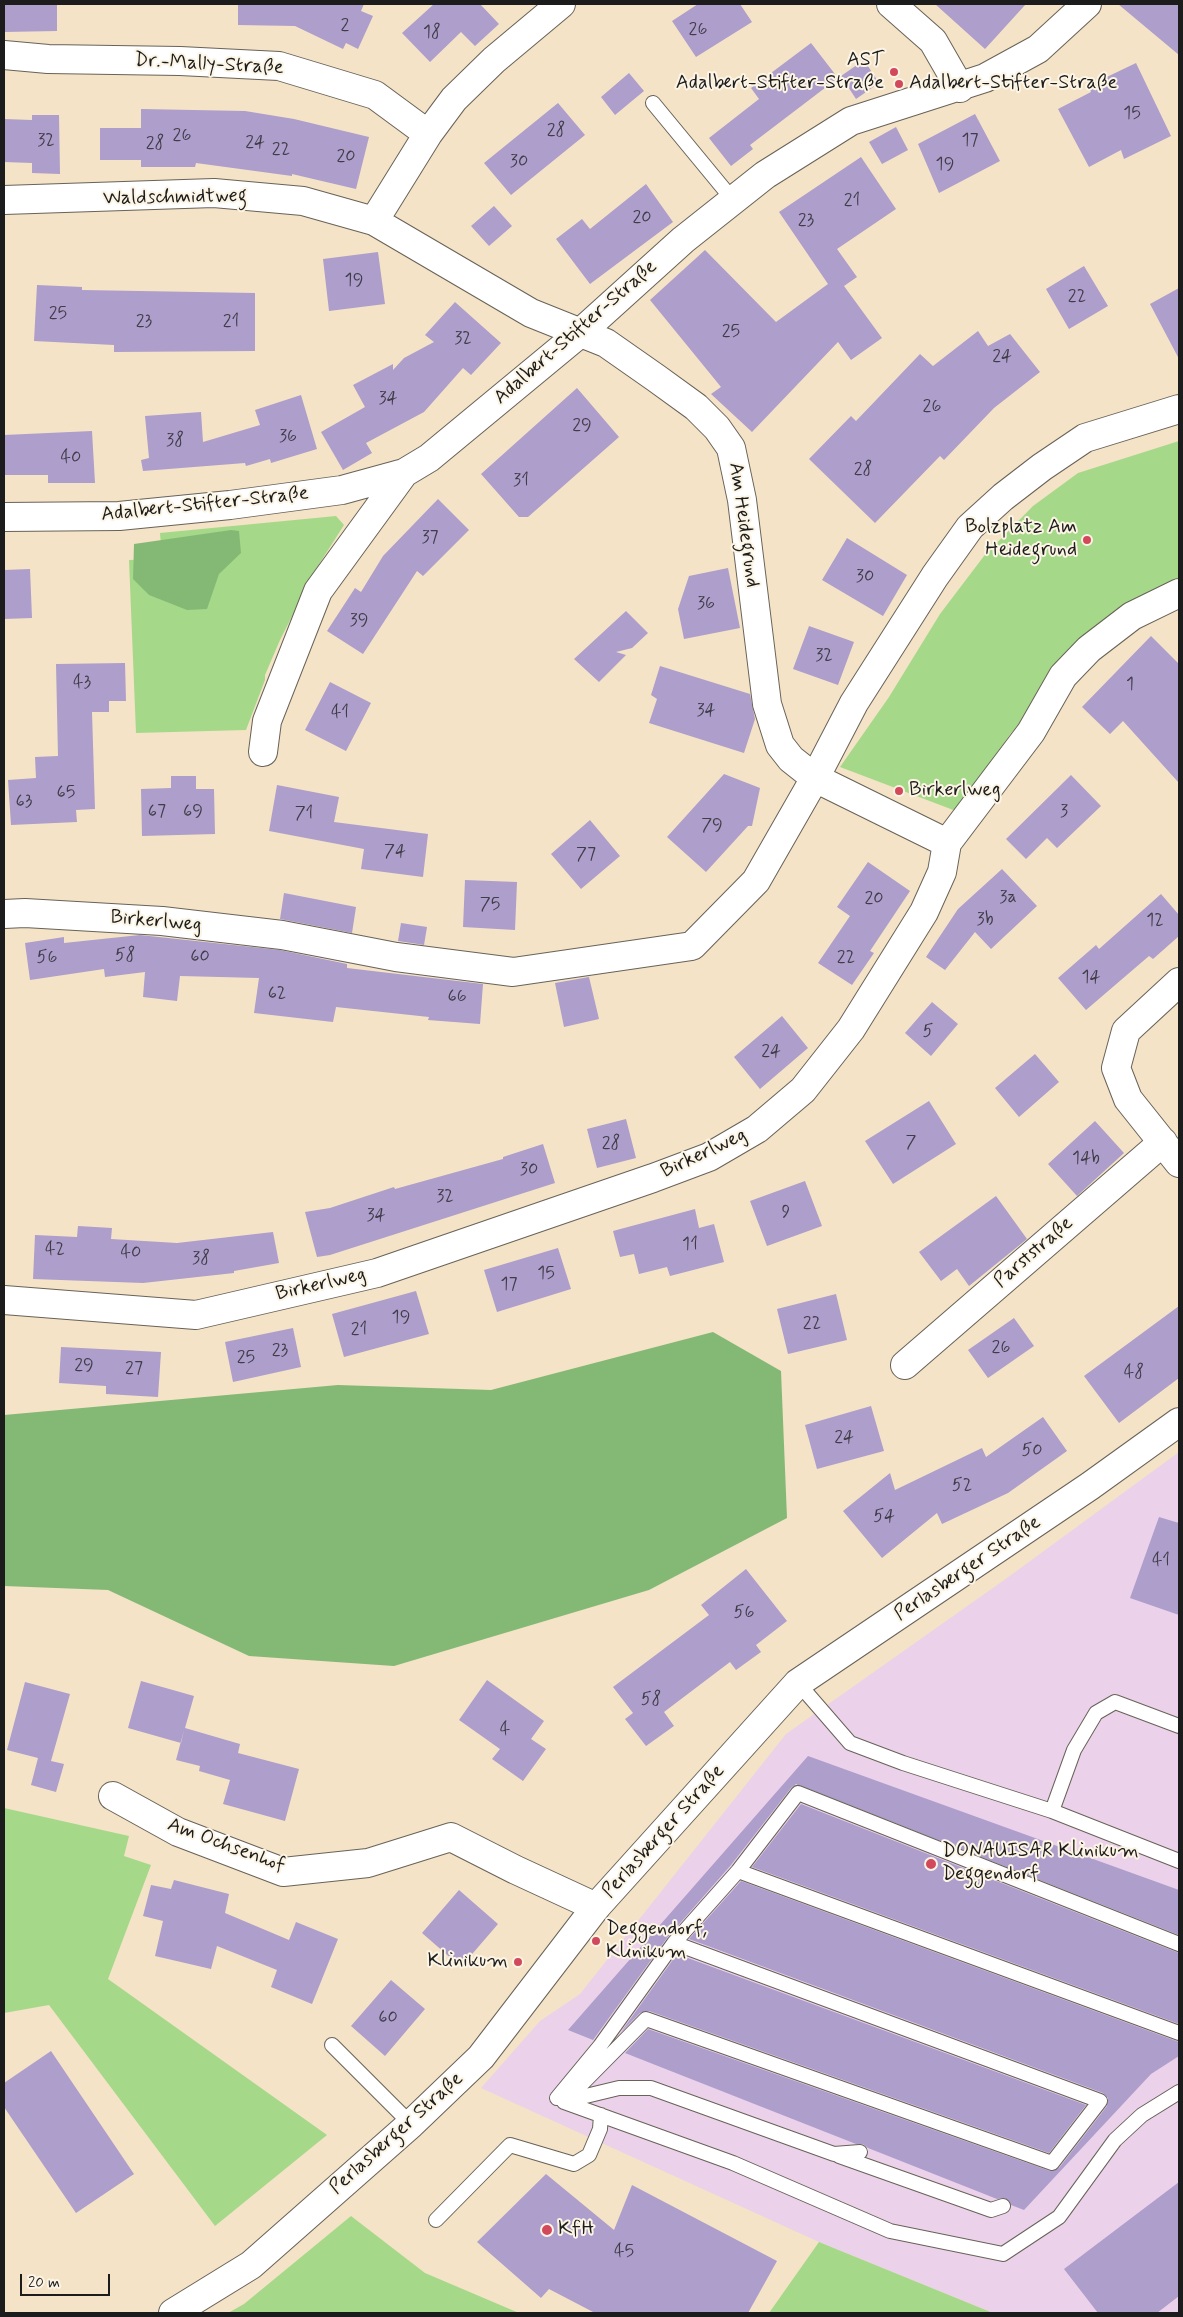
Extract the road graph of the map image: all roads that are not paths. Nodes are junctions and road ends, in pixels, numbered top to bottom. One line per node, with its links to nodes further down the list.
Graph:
1 (561, 4): 7 (street)
2 (891, 4): 5 (street)
3 (1086, 4): 5 (street, Adalbert-Stifter-Straße)
4 (4, 55): 7 (street, Dr.-Mally-Straße)
5 (960, 88): 9 (street, Adalbert-Stifter-Straße)
6 (653, 103): 9 (lane)
7 (428, 134): 10 (street)
8 (4, 200): 10 (street, Waldschmidtweg)
9 (732, 200): 11 (street, Adalbert-Stifter-Straße)
10 (374, 221): 11 (street, Waldschmidtweg)
11 (579, 334): 13 (street, Adalbert-Stifter-Straße); 17 (street, Am Heidegrund)
12 (1179, 409): 17 (street)
13 (404, 473): 14 (street, Adalbert-Stifter-Straße); 16 (street, Adalbert-Stifter-Straße)
14 (4, 518)
15 (1179, 593): 18 (street, Birkerlweg)
16 (263, 752)
17 (815, 778): 18 (street, Am Heidegrund); 19 (street, Birkerlweg)
18 (947, 843): 23 (street, Birkerlweg)
19 (4, 914)
20 (1179, 982): 21 (street)
21 (1163, 1142): 22 (street); 24 (street, Parststraße)
22 (1179, 1163)
23 (4, 1300)
24 (905, 1365)
25 (1179, 1422): 26 (street, Perlasberger Straße)
26 (798, 1683): 29 (lane); 32 (street, Perlasberger Straße)
27 (1179, 1726): 29 (lane)
28 (113, 1796): 32 (street, Am Ochsenhof)
29 (1052, 1811): 30 (lane)
30 (1179, 1861)
31 (738, 1871): 33 (lane); 34 (lane); 35 (lane)
32 (596, 1908): 40 (street, Perlasberger Straße)
33 (674, 1943): 38 (lane); 38 (lane)
34 (1179, 1944)
35 (1179, 2032)
36 (332, 2045): 40 (lane)
37 (1179, 2092): 39 (lane)
38 (560, 2100): 39 (lane); 42 (lane)
39 (601, 2115): 44 (lane)
40 (411, 2124): 45 (street, Perlasberger Straße)
41 (860, 2152): 42 (lane)
42 (834, 2154): 43 (lane)
43 (1004, 2206)
44 (436, 2220)
45 (174, 2313)

